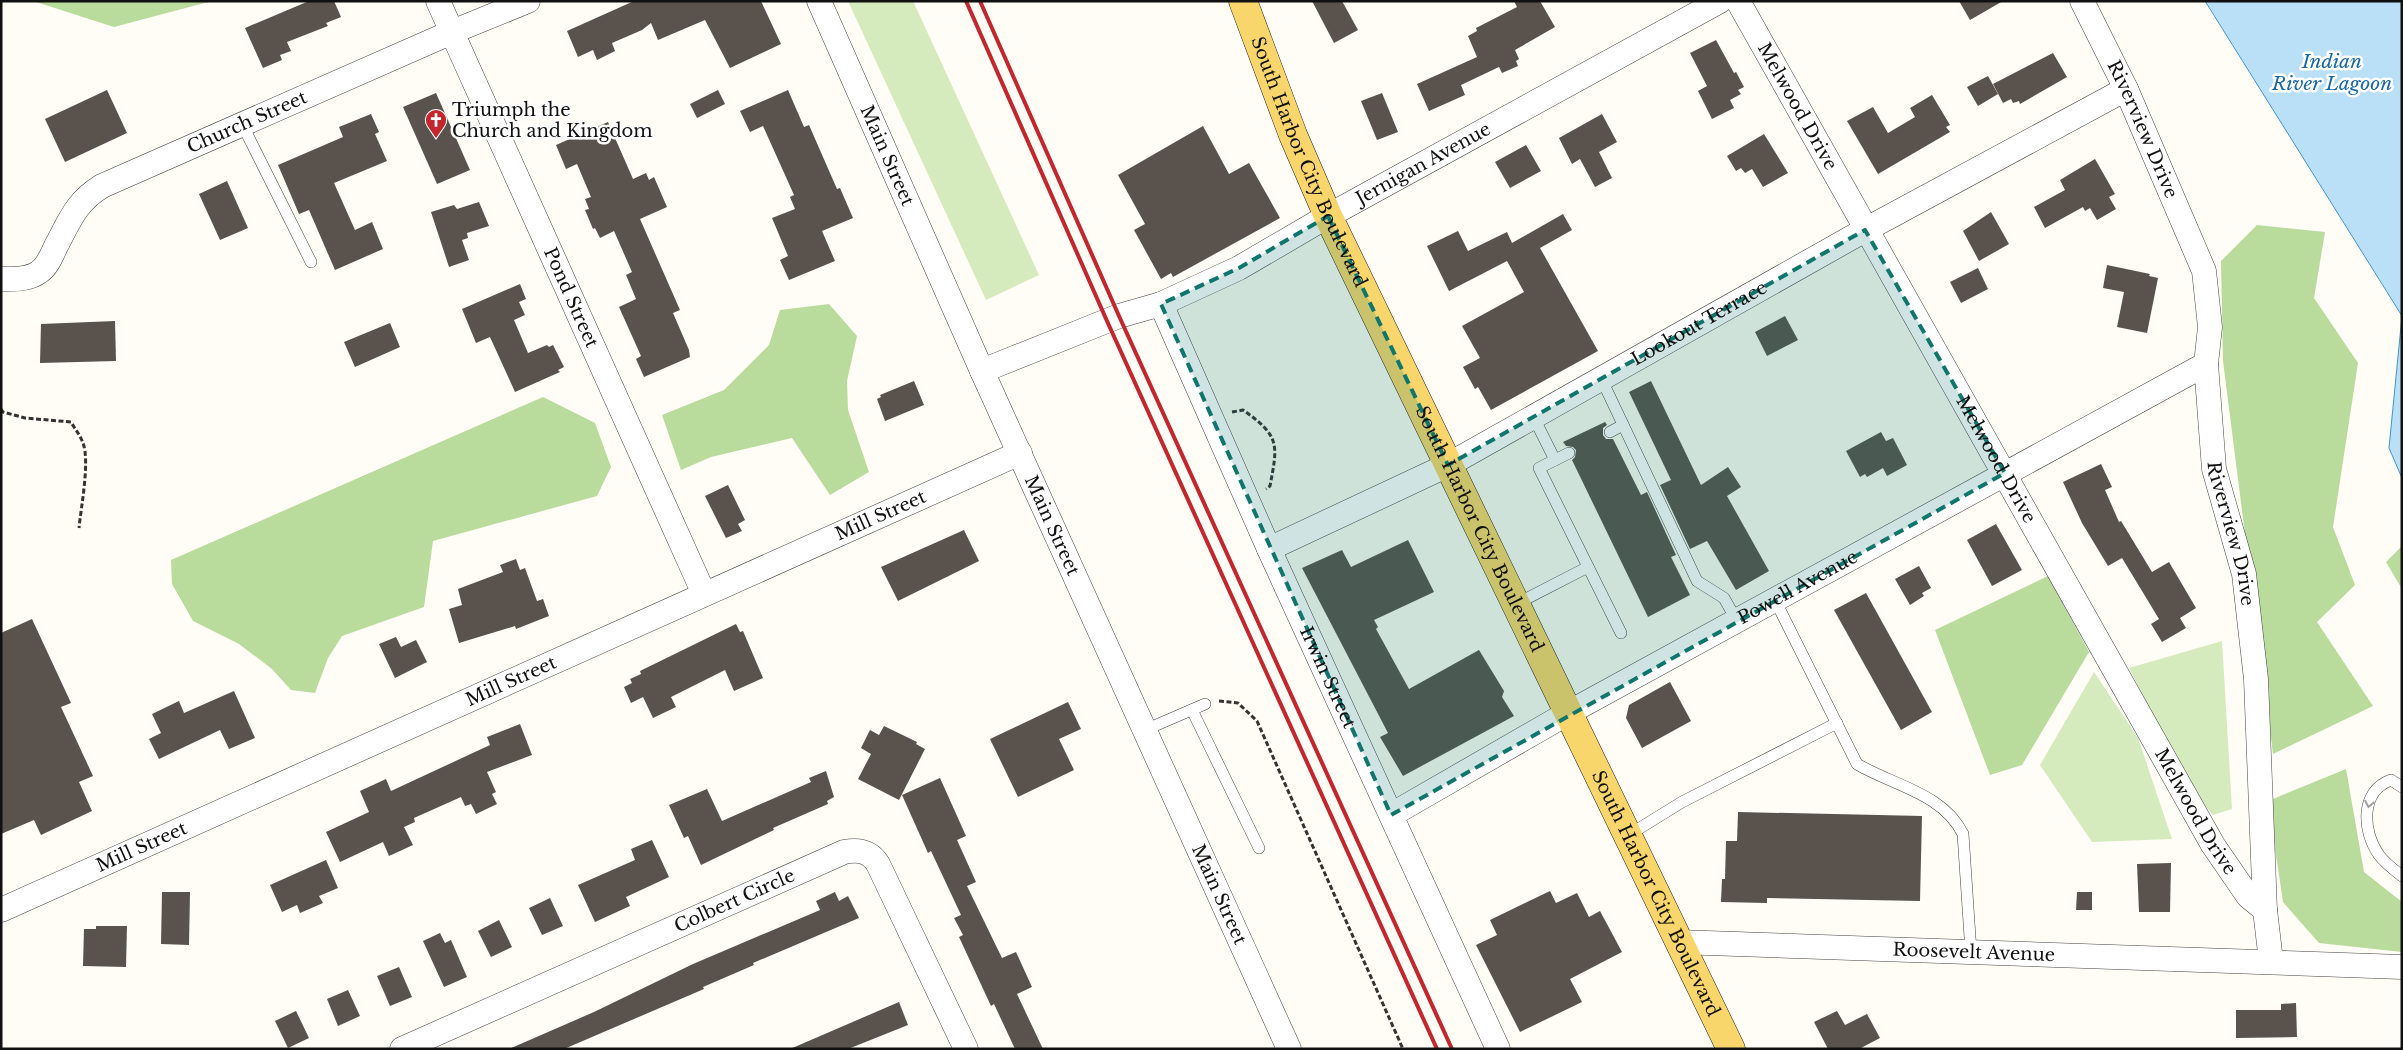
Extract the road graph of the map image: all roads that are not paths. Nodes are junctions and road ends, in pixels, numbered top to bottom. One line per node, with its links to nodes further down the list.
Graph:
1 (438, 1): 8 (street, Pond Street)
2 (528, 1): 8 (street, Church Street)
3 (819, 1): 17 (street, Main Street)
4 (1243, 1): 11 (main road, South Harbor City Boulevard)
5 (1720, 1): 11 (street, Jernigan Avenue)
6 (1738, 1): 12 (street, Melwood Drive)
7 (2082, 1): 9 (street, Riverview Drive)
8 (452, 32): 10 (street, Church Street); 29 (street, Pond Street)
9 (2126, 89): 12 (street, Lookout Terrace); 16 (street, Riverview Drive)
10 (242, 124): 13 (lane); 14 (street, Church Street)
11 (1328, 216): 15 (street, Jernigan Avenue); 25 (main road, South Harbor City Boulevard)
12 (1865, 230): 18 (street, Lookout Terrace); 26 (street, Melwood Drive)
13 (311, 262)
14 (1, 279)
15 (1162, 304): 17 (street, Jernigan Avenue); 27 (street, Irwin Street)
16 (2206, 364): 26 (street, Powell Avenue); 45 (street, Riverview Drive)
17 (982, 371): 22 (street, Main Street)
18 (1601, 378): 19 (street, Lookout Terrace); 20 (lane)
19 (1533, 416): 24 (lane); 25 (street, Lookout Terrace)
20 (1623, 425): 21 (lane); 32 (lane)
21 (1610, 432)
22 (1020, 453): 29 (street, Mill Street); 38 (street, Main Street)
23 (1569, 453): 24 (lane)
24 (1555, 460): 28 (lane)
25 (1448, 465): 27 (street, Lookout Terrace); 31 (main road, South Harbor City Boulevard)
26 (2005, 474): 30 (street, Powell Avenue); 45 (street, Melwood Drive)
27 (1269, 549): 40 (street, Irwin Street)
28 (1588, 567): 31 (lane); 33 (lane)
29 (704, 594): 44 (street, Mill Street)
30 (1775, 600): 32 (street, Powell Avenue); 37 (lane)
31 (1516, 604): 36 (main road, South Harbor City Boulevard)
32 (1737, 621): 36 (street, Powell Avenue)
33 (1621, 633)
34 (1204, 704): 35 (lane)
35 (1192, 710): 38 (lane); 42 (lane)
36 (1568, 713): 40 (street, Powell Avenue); 41 (main road, South Harbor City Boulevard)
37 (1837, 723): 41 (lane); 47 (lane)
38 (1145, 730): 52 (street, Main Street)
39 (2402, 787): 43 (lane, one-way to 43)
40 (1391, 816): 53 (street, Irwin Street)
41 (1627, 836): 46 (main road, South Harbor City Boulevard)
42 (1259, 848)
43 (2402, 876)
44 (1, 910)
45 (2266, 910): 48 (street, Riverview Drive)
46 (1678, 942): 47 (street, Roosevelt Avenue); 54 (main road, South Harbor City Boulevard)
47 (1971, 952): 48 (street, Roosevelt Avenue)
48 (2271, 961): 49 (street)
49 (2402, 967)
50 (964, 1048): 51 (street, Colbert Circle)
51 (402, 1049)
52 (1289, 1049)
53 (1498, 1049)
54 (1731, 1049)

